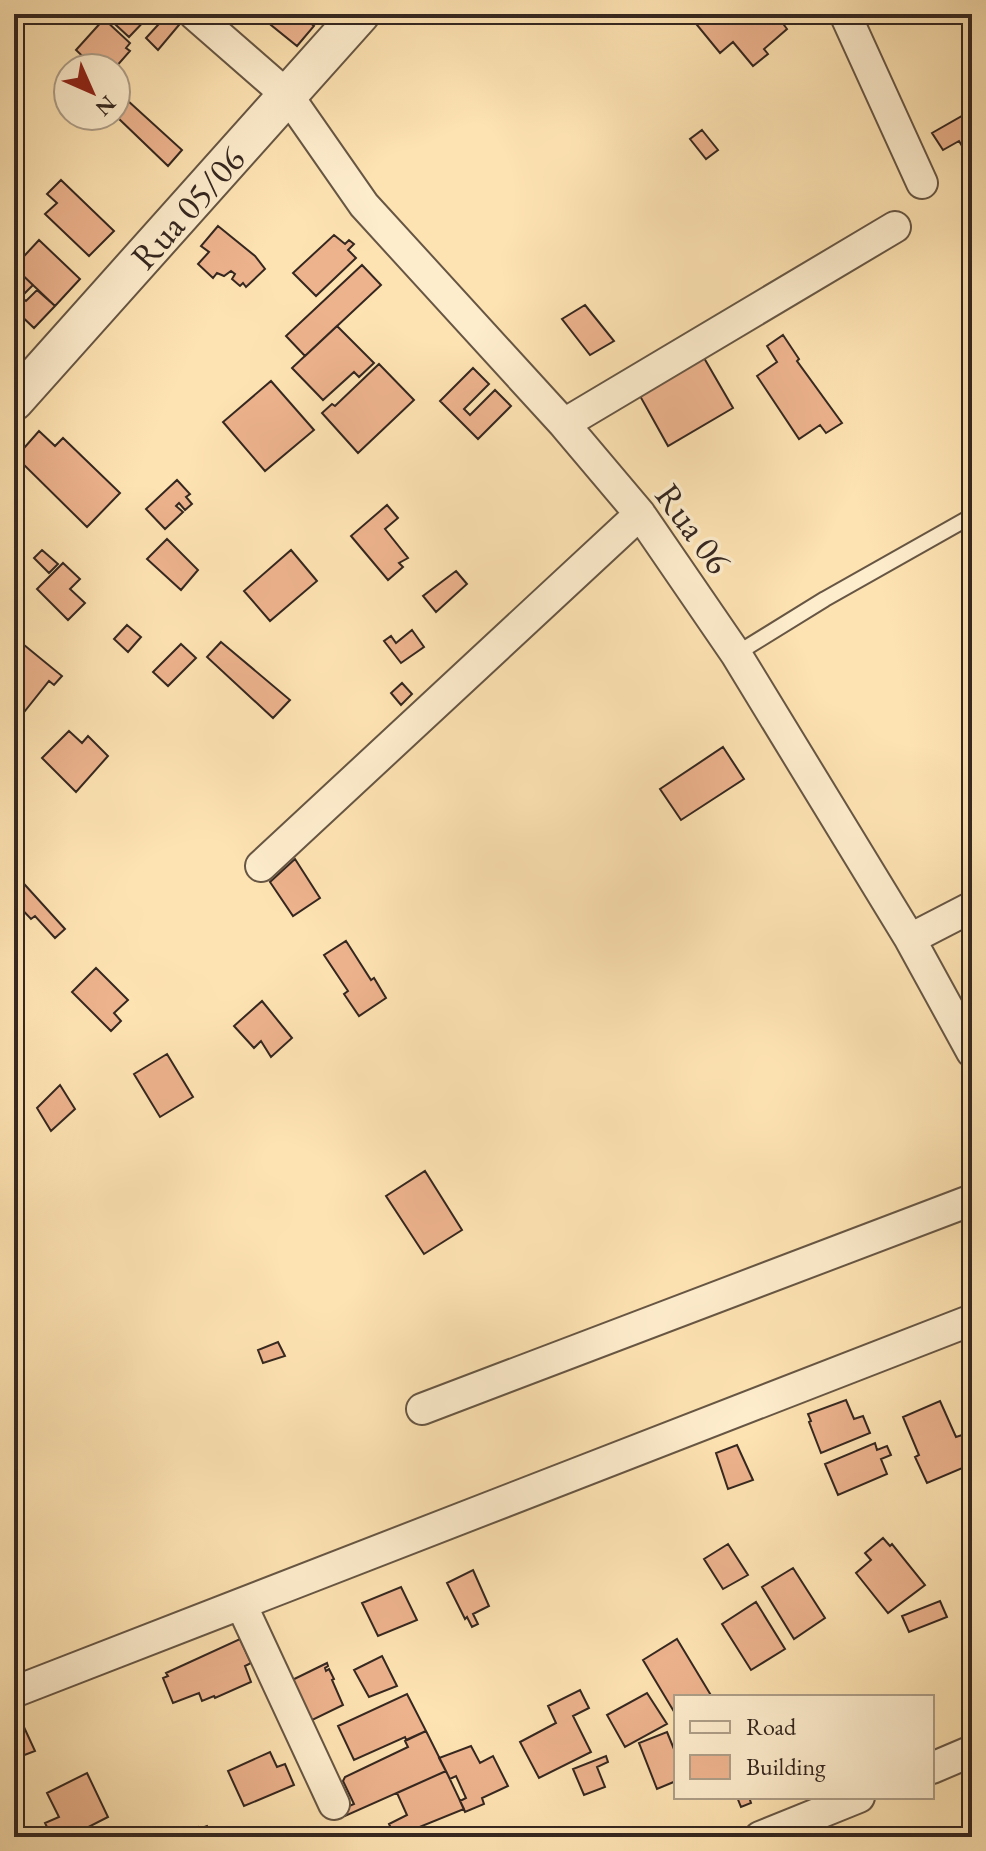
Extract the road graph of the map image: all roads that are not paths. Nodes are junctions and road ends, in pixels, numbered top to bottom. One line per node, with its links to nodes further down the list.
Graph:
1 (194, 14): 4 (street, Rua 06)
2 (360, 14): 4 (street, Rua 05/06)
3 (845, 14): 5 (street)
4 (288, 96): 7 (street, Rua 05/06); 8 (street, Rua 06)
5 (922, 183)
6 (895, 227): 8 (street)
7 (14, 401)
8 (564, 424): 9 (street, Rua 06)
9 (640, 514): 11 (street, Rua 06); 12 (street)
10 (972, 516): 11 (lane)
11 (736, 654): 14 (street, Rua 06)
12 (261, 866)
13 (972, 907): 14 (street)
14 (910, 939): 15 (street, Rua 06)
15 (972, 1052)
16 (972, 1200): 18 (street)
17 (972, 1320): 19 (street)
18 (422, 1409)
19 (241, 1604): 20 (street); 24 (street)
20 (14, 1692)
21 (972, 1751): 22 (street)
22 (934, 1767)
23 (854, 1799): 25 (street)
24 (334, 1804)
25 (760, 1837)

